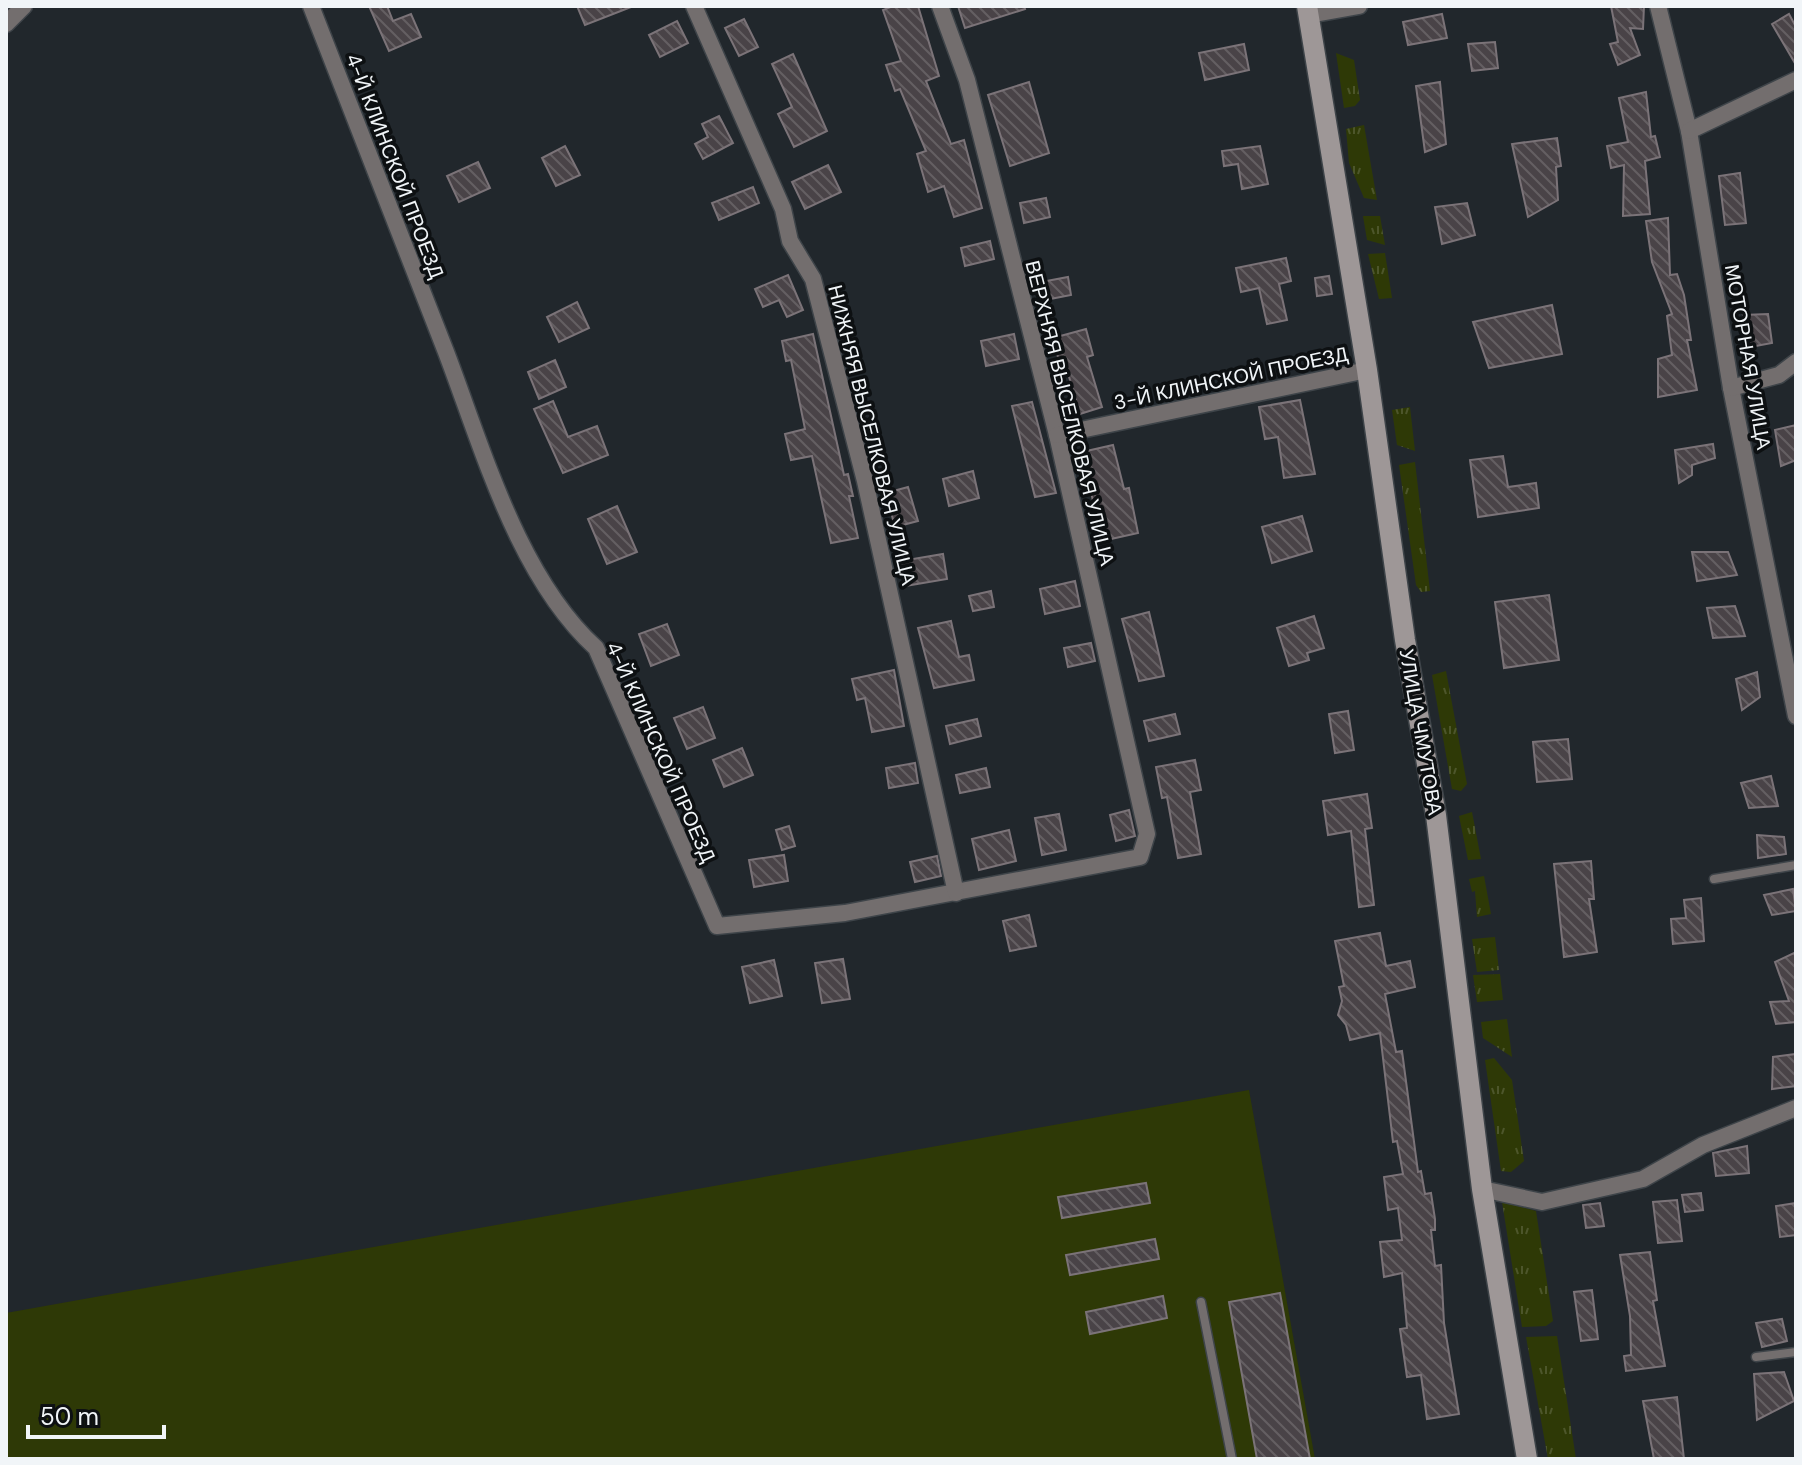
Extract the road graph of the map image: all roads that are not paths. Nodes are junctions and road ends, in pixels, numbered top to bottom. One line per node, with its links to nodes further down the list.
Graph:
1 (24, 6): 8 (street)
2 (311, 6): 19 (street, 4-Й КЛИНСКОЙ ПРОЕЗД)
3 (694, 6): 19 (street, НИЖНЯЯ ВЫСЕЛКОВАЯ УЛИЦА)
4 (940, 6): 14 (street, ВЕРХНЯЯ ВЫСЕЛКОВАЯ УЛИЦА)
5 (1359, 6): 7 (street)
6 (1658, 6): 10 (street, МОТОРНАЯ УЛИЦА)
7 (1308, 11): 12 (main road, УЛИЦА ЧМУТОВА)
8 (6, 24)
9 (1796, 80): 10 (street)
10 (1689, 131): 13 (street, МОТОРНАЯ УЛИЦА)
11 (1796, 362): 13 (street)
12 (1367, 370): 14 (street, 3-Й КЛИНСКОЙ ПРОЕЗД); 21 (main road, УЛИЦА ЧМУТОВА)
13 (1731, 388): 15 (street, МОТОРНАЯ УЛИЦА)
14 (1057, 435): 16 (street, ВЕРХНЯЯ ВЫСЕЛКОВАЯ УЛИЦА)
15 (1796, 716)
16 (1147, 834): 19 (street, 4-Й КЛИНСКОЙ ПРОЕЗД)
17 (1796, 865): 18 (lane)
18 (1714, 879)
19 (956, 893)
20 (1796, 1108): 21 (street)
21 (1482, 1189): 26 (main road, УЛИЦА ЧМУТОВА)
22 (1201, 1302): 25 (lane)
23 (1796, 1352): 24 (lane)
24 (1756, 1357)
25 (1232, 1459)
26 (1527, 1459)

